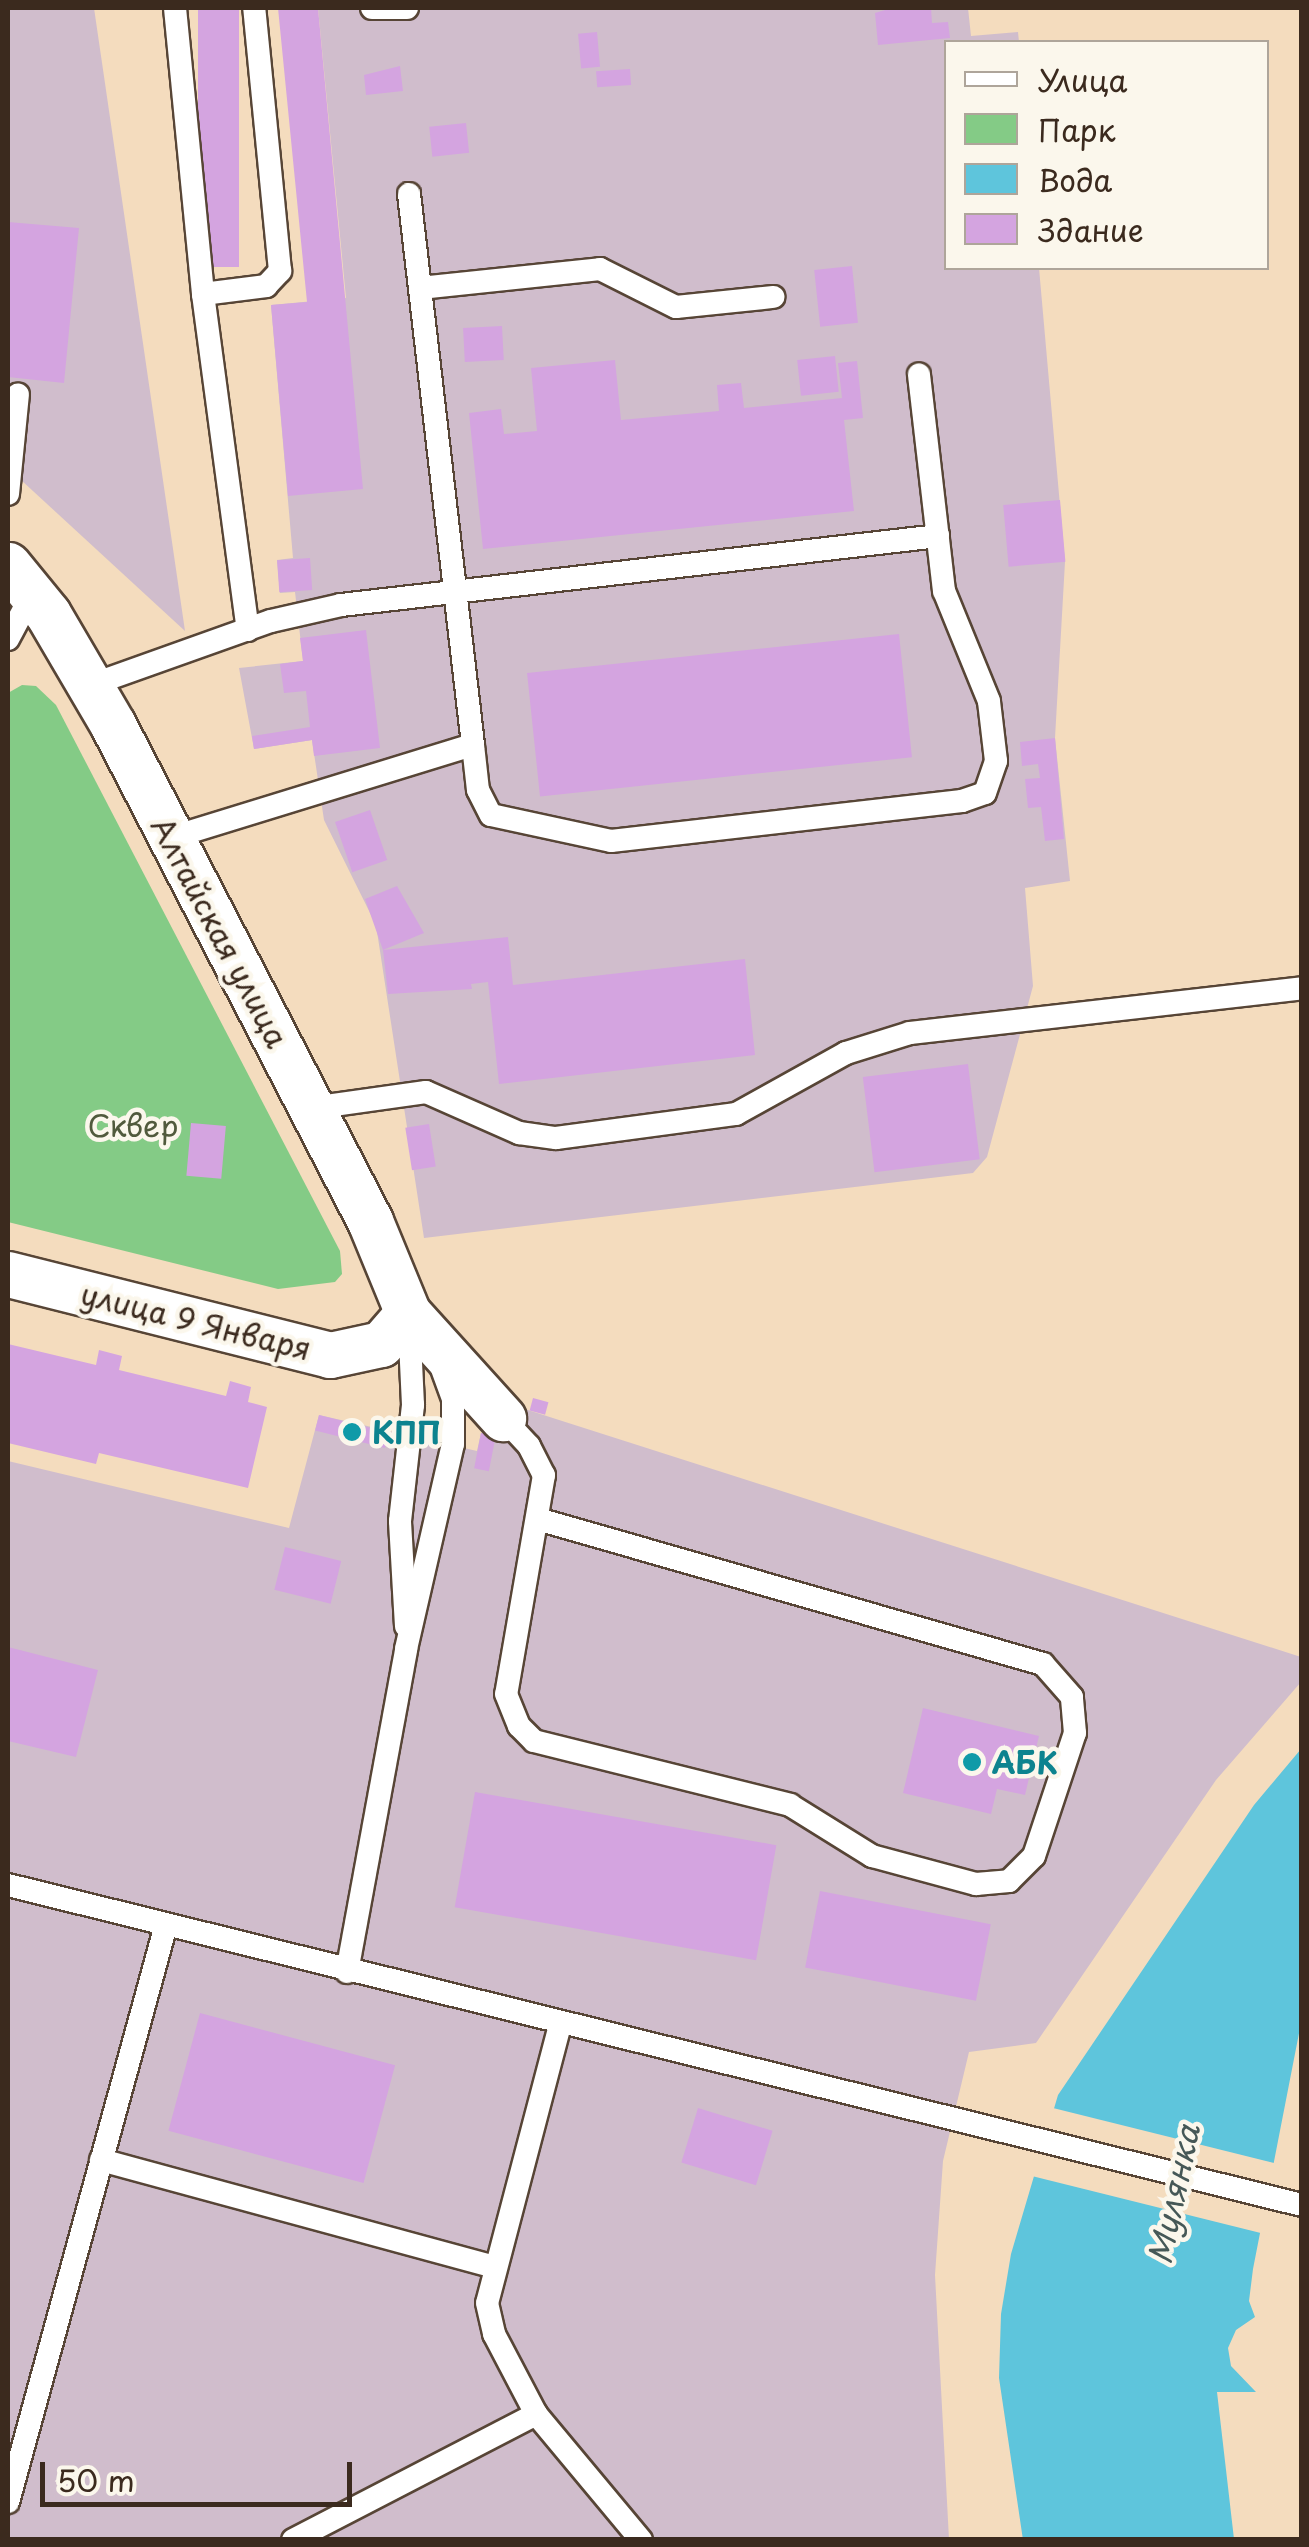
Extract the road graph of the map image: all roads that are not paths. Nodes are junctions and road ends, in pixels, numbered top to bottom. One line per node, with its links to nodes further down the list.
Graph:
1 (175, 8): 7 (lane)
2 (254, 8): 7 (lane)
3 (372, 8): 4 (lane)
4 (406, 8)
5 (409, 194): 6 (lane)
6 (420, 288): 8 (lane); 14 (lane)
7 (203, 294): 15 (lane)
8 (773, 297)
9 (919, 374): 12 (lane)
10 (18, 394): 11 (lane)
11 (8, 494)
12 (938, 536): 14 (lane); 18 (lane)
13 (20, 580): 16 (lane); 17 (street, Алтайская улица)
14 (455, 592): 15 (lane); 18 (lane)
15 (248, 630): 17 (lane)
16 (8, 640)
17 (91, 685): 19 (street, Алтайская улица)
18 (473, 746): 19 (lane)
19 (170, 838): 21 (street, Алтайская улица)
20 (1302, 988): 21 (lane)
21 (312, 1108): 23 (street, Алтайская улица)
22 (8, 1274): 23 (street, улица 9 Января)
23 (408, 1313): 24 (street); 26 (lane); 26 (lane)
24 (502, 1418): 25 (lane)
25 (541, 1520): 25 (lane)
26 (406, 1649): 29 (lane)
27 (8, 1885): 28 (lane)
28 (166, 1925): 29 (lane); 31 (lane)
29 (347, 1972): 30 (lane)
30 (560, 2025): 32 (lane); 33 (lane)
31 (101, 2160): 33 (lane); 35 (lane)
32 (1293, 2204)
33 (494, 2267): 34 (lane)
34 (536, 2414): 36 (lane); 37 (lane)
35 (8, 2502)
36 (293, 2540)
37 (641, 2540)

